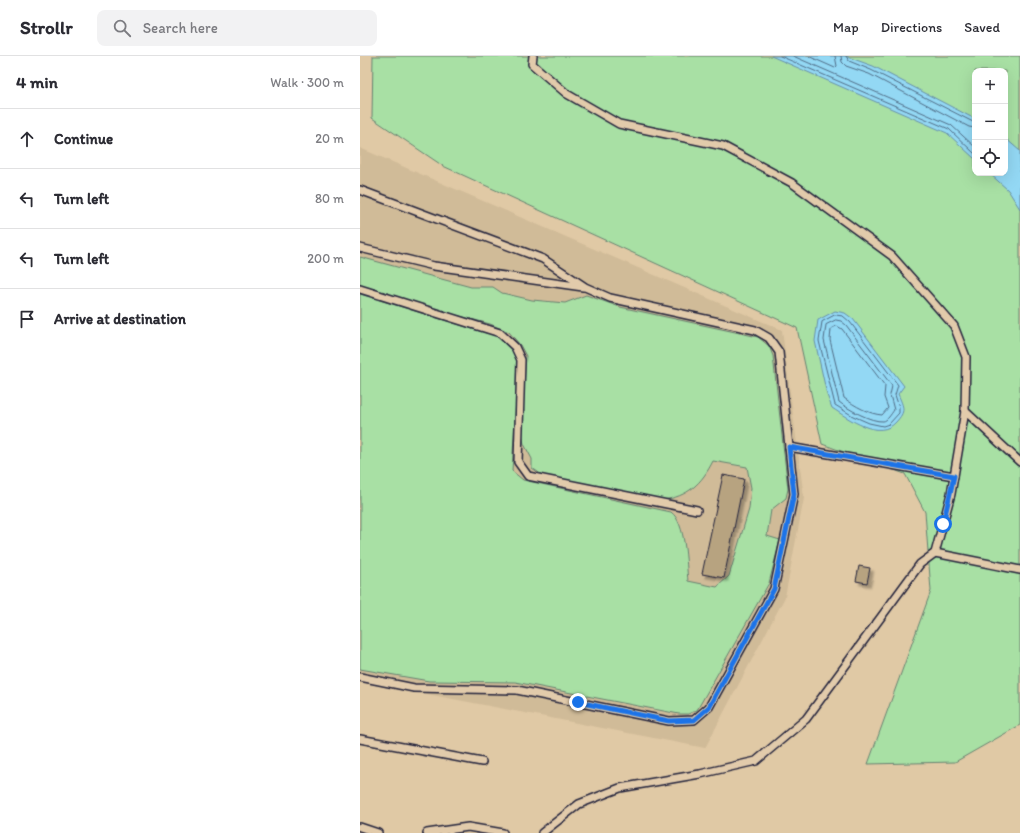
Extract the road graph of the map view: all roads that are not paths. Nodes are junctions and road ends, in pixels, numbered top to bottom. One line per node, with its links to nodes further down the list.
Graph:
1 (533, 56): 6 (lane)
2 (360, 190): 4 (lane)
3 (360, 248): 4 (lane)
4 (585, 287): 7 (lane)
5 (360, 289): 10 (lane)
6 (965, 411): 8 (lane); 9 (lane)
7 (789, 447): 9 (lane); 13 (lane)
8 (1020, 462)
9 (954, 476): 11 (lane)
10 (697, 510)
11 (935, 554): 12 (lane); 20 (lane)
12 (1020, 570)
13 (360, 677)
14 (360, 739): 15 (lane)
15 (482, 762)
16 (360, 827): 17 (lane)
17 (378, 833)
18 (427, 833): 19 (lane)
19 (503, 833)
20 (542, 833)

